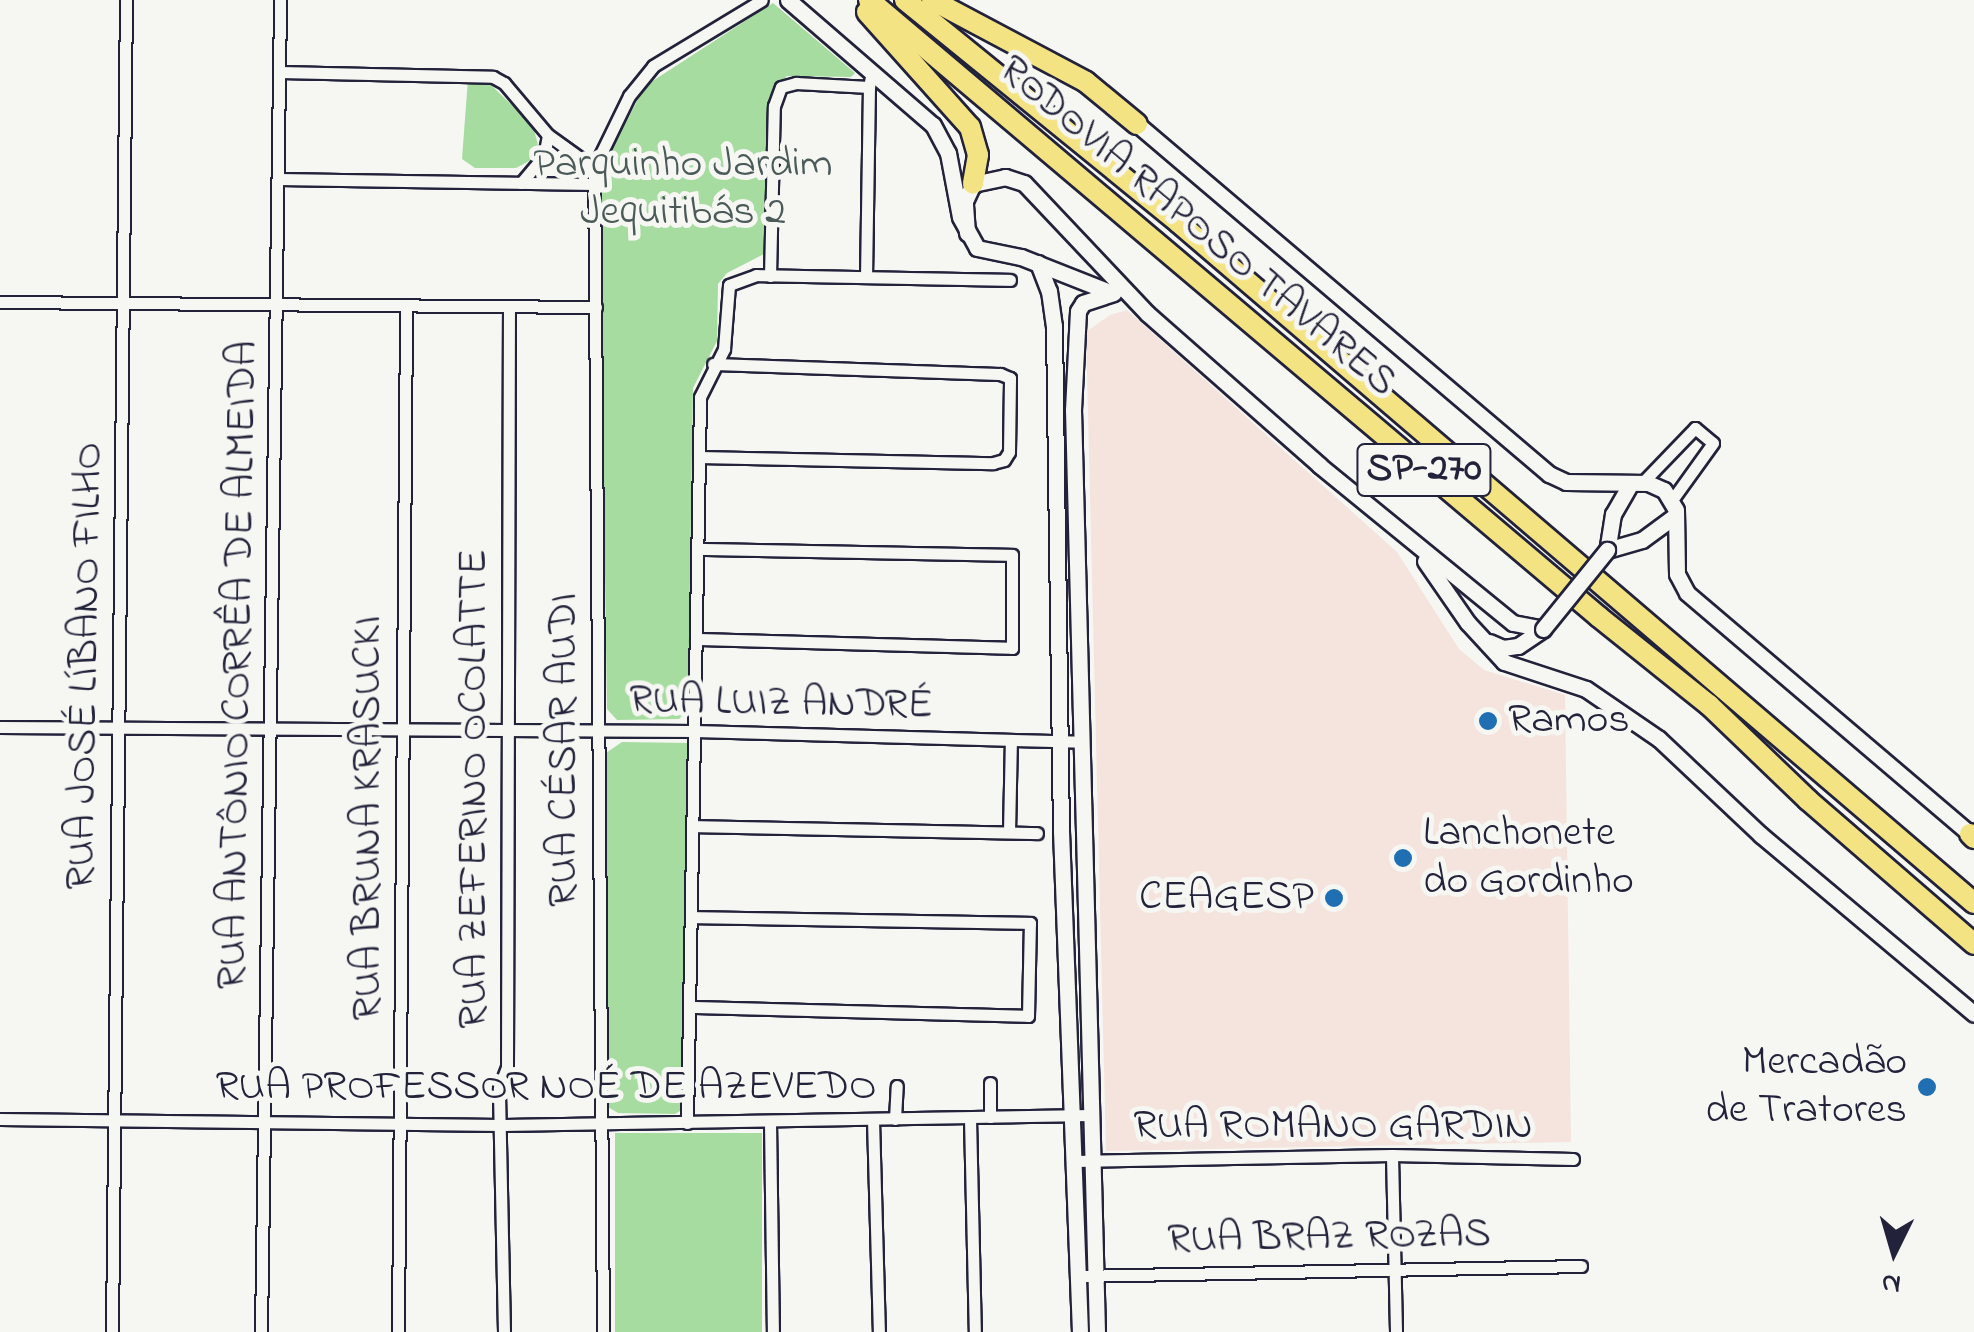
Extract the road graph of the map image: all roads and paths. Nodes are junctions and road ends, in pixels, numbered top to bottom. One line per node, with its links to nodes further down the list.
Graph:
1 (126, 0): 25 (street, RUA JOSÉ LÍBANO FILHO)
2 (280, 0): 9 (street, RUA ANTÔNIO CORRÊA DE ALMEIDA)
3 (762, 0): 13 (street)
4 (788, 0): 10 (main road)
5 (856, 0): 17 (highway)
6 (869, 0): 57 (highway, RODOVIA RAPOSO TAVARES / SP-270)
7 (905, 0): 55 (highway, RODOVIA RAPOSO TAVARES / SP-270)
8 (932, 0): 11 (highway)
9 (280, 72): 12 (street); 14 (street, RUA ANTÔNIO CORRÊA DE ALMEIDA)
10 (871, 80): 18 (main road); 20 (street); 21 (street)
11 (1137, 124): 33 (main road)
12 (548, 134): 13 (street); 15 (street)
13 (594, 168): 16 (street, RUA CÉSAR AUDI)
14 (278, 179): 15 (street); 26 (street, RUA ANTÔNIO CORRÊA DE ALMEIDA)
15 (520, 182): 16 (street)
16 (593, 184): 29 (street, RUA CÉSAR AUDI)
17 (973, 184): 18 (main road); 30 (main road)
18 (967, 232): 19 (main road)
19 (1038, 263): 23 (main road); 49 (main road)
20 (770, 276): 21 (street); 31 (street)
21 (866, 277): 22 (street)
22 (1010, 280)
23 (1113, 293): 30 (main road); 50 (main road)
24 (0, 302): 25 (street)
25 (122, 302): 26 (street); 42 (street, RUA JOSÉ LÍBANO FILHO)
26 (277, 304): 27 (street); 43 (street, RUA ANTÔNIO CORRÊA DE ALMEIDA)
27 (406, 305): 28 (street); 44 (street, RUA BRUNA KRASUCKI)
28 (508, 306): 29 (street); 46 (street, RUA ZEFERINO OCOLATTE)
29 (596, 307): 47 (street, RUA CÉSAR AUDI)
30 (1148, 314): 35 (main road)
31 (713, 364): 32 (street); 32 (street)
32 (699, 458): 36 (street)
33 (1637, 482): 34 (main road); 34 (street); 37 (main road)
34 (1674, 507): 37 (main road); 54 (main road)
35 (1414, 546): 38 (main road); 40 (main road)
36 (698, 549): 39 (street); 39 (street)
37 (1607, 550): 38 (main road, bridge)
38 (1543, 629): 40 (main road)
39 (696, 639): 45 (street)
40 (1485, 640): 59 (main road)
41 (0, 727): 42 (street, RUA LUIZ ANDRÉ)
42 (118, 728): 43 (street, RUA LUIZ ANDRÉ); 68 (street, RUA JOSÉ LÍBANO FILHO)
43 (270, 730): 44 (street, RUA LUIZ ANDRÉ); 70 (street, RUA ANTÔNIO CORRÊA DE ALMEIDA)
44 (402, 731): 46 (street, RUA LUIZ ANDRÉ); 73 (street, RUA BRUNA KRASUCKI)
45 (695, 731): 47 (street, RUA LUIZ ANDRÉ); 48 (street, RUA LUIZ ANDRÉ); 51 (street)
46 (508, 733): 47 (street, RUA LUIZ ANDRÉ); 75 (street, RUA ZEFERINO OCOLATTE)
47 (596, 734): 74 (street, RUA CÉSAR AUDI)
48 (1011, 740): 49 (street, RUA LUIZ ANDRÉ); 52 (street)
49 (1060, 742): 50 (street, RUA LUIZ ANDRÉ); 62 (main road)
50 (1082, 742): 63 (main road)
51 (694, 826): 52 (street); 56 (street)
52 (1009, 832): 53 (street)
53 (1036, 833)
54 (1972, 836)
55 (1974, 903)
56 (692, 917): 58 (street); 58 (street)
57 (1974, 944)
58 (691, 1007): 72 (street)
59 (1974, 1014)
60 (990, 1082): 64 (street)
61 (897, 1086): 67 (street)
62 (1073, 1115): 63 (street, RUA PROFESSOR NOÉ DE AZEVEDO); 64 (street, RUA PROFESSOR NOÉ DE AZEVEDO); 78 (main road)
63 (1092, 1115): 79 (main road)
64 (990, 1117): 65 (street, RUA PROFESSOR NOÉ DE AZEVEDO)
65 (970, 1118): 67 (street, RUA PROFESSOR NOÉ DE AZEVEDO); 90 (street)
66 (0, 1119): 68 (street, RUA PROFESSOR NOÉ DE AZEVEDO)
67 (895, 1119): 69 (street, RUA PROFESSOR NOÉ DE AZEVEDO)
68 (114, 1120): 70 (street, RUA PROFESSOR NOÉ DE AZEVEDO); 83 (street, RUA JOSÉ LÍBANO FILHO)
69 (874, 1120): 71 (street, RUA PROFESSOR NOÉ DE AZEVEDO); 89 (street)
70 (264, 1122): 73 (street, RUA PROFESSOR NOÉ DE AZEVEDO); 84 (street, RUA ANTÔNIO CORRÊA DE ALMEIDA)
71 (770, 1122): 72 (street, RUA PROFESSOR NOÉ DE AZEVEDO); 88 (street)
72 (687, 1123): 74 (street, RUA PROFESSOR NOÉ DE AZEVEDO)
73 (400, 1124): 75 (street, RUA PROFESSOR NOÉ DE AZEVEDO); 85 (street, RUA BRUNA KRASUCKI)
74 (602, 1124): 75 (street, RUA PROFESSOR NOÉ DE AZEVEDO); 87 (street, RUA CÉSAR AUDI)
75 (500, 1125): 86 (street, RUA ZEFERINO OCOLATTE)
76 (1392, 1156): 77 (street, RUA ROMANO GARDIN); 79 (street, RUA ROMANO GARDIN); 81 (street)
77 (1573, 1159)
78 (1074, 1160): 79 (street, RUA ROMANO GARDIN); 82 (main road)
79 (1094, 1161): 82 (main road)
80 (1581, 1266): 81 (street, RUA BRAZ ROZAS)
81 (1394, 1269): 82 (street, RUA BRAZ ROZAS); 93 (street)
82 (1087, 1275): 91 (main road); 92 (main road)
83 (112, 1332)
84 (261, 1332)
85 (398, 1332)
86 (504, 1332)
87 (603, 1332)
88 (773, 1332)
89 (878, 1332)
90 (976, 1332)
91 (1080, 1332)
92 (1097, 1332)
93 (1396, 1332)

